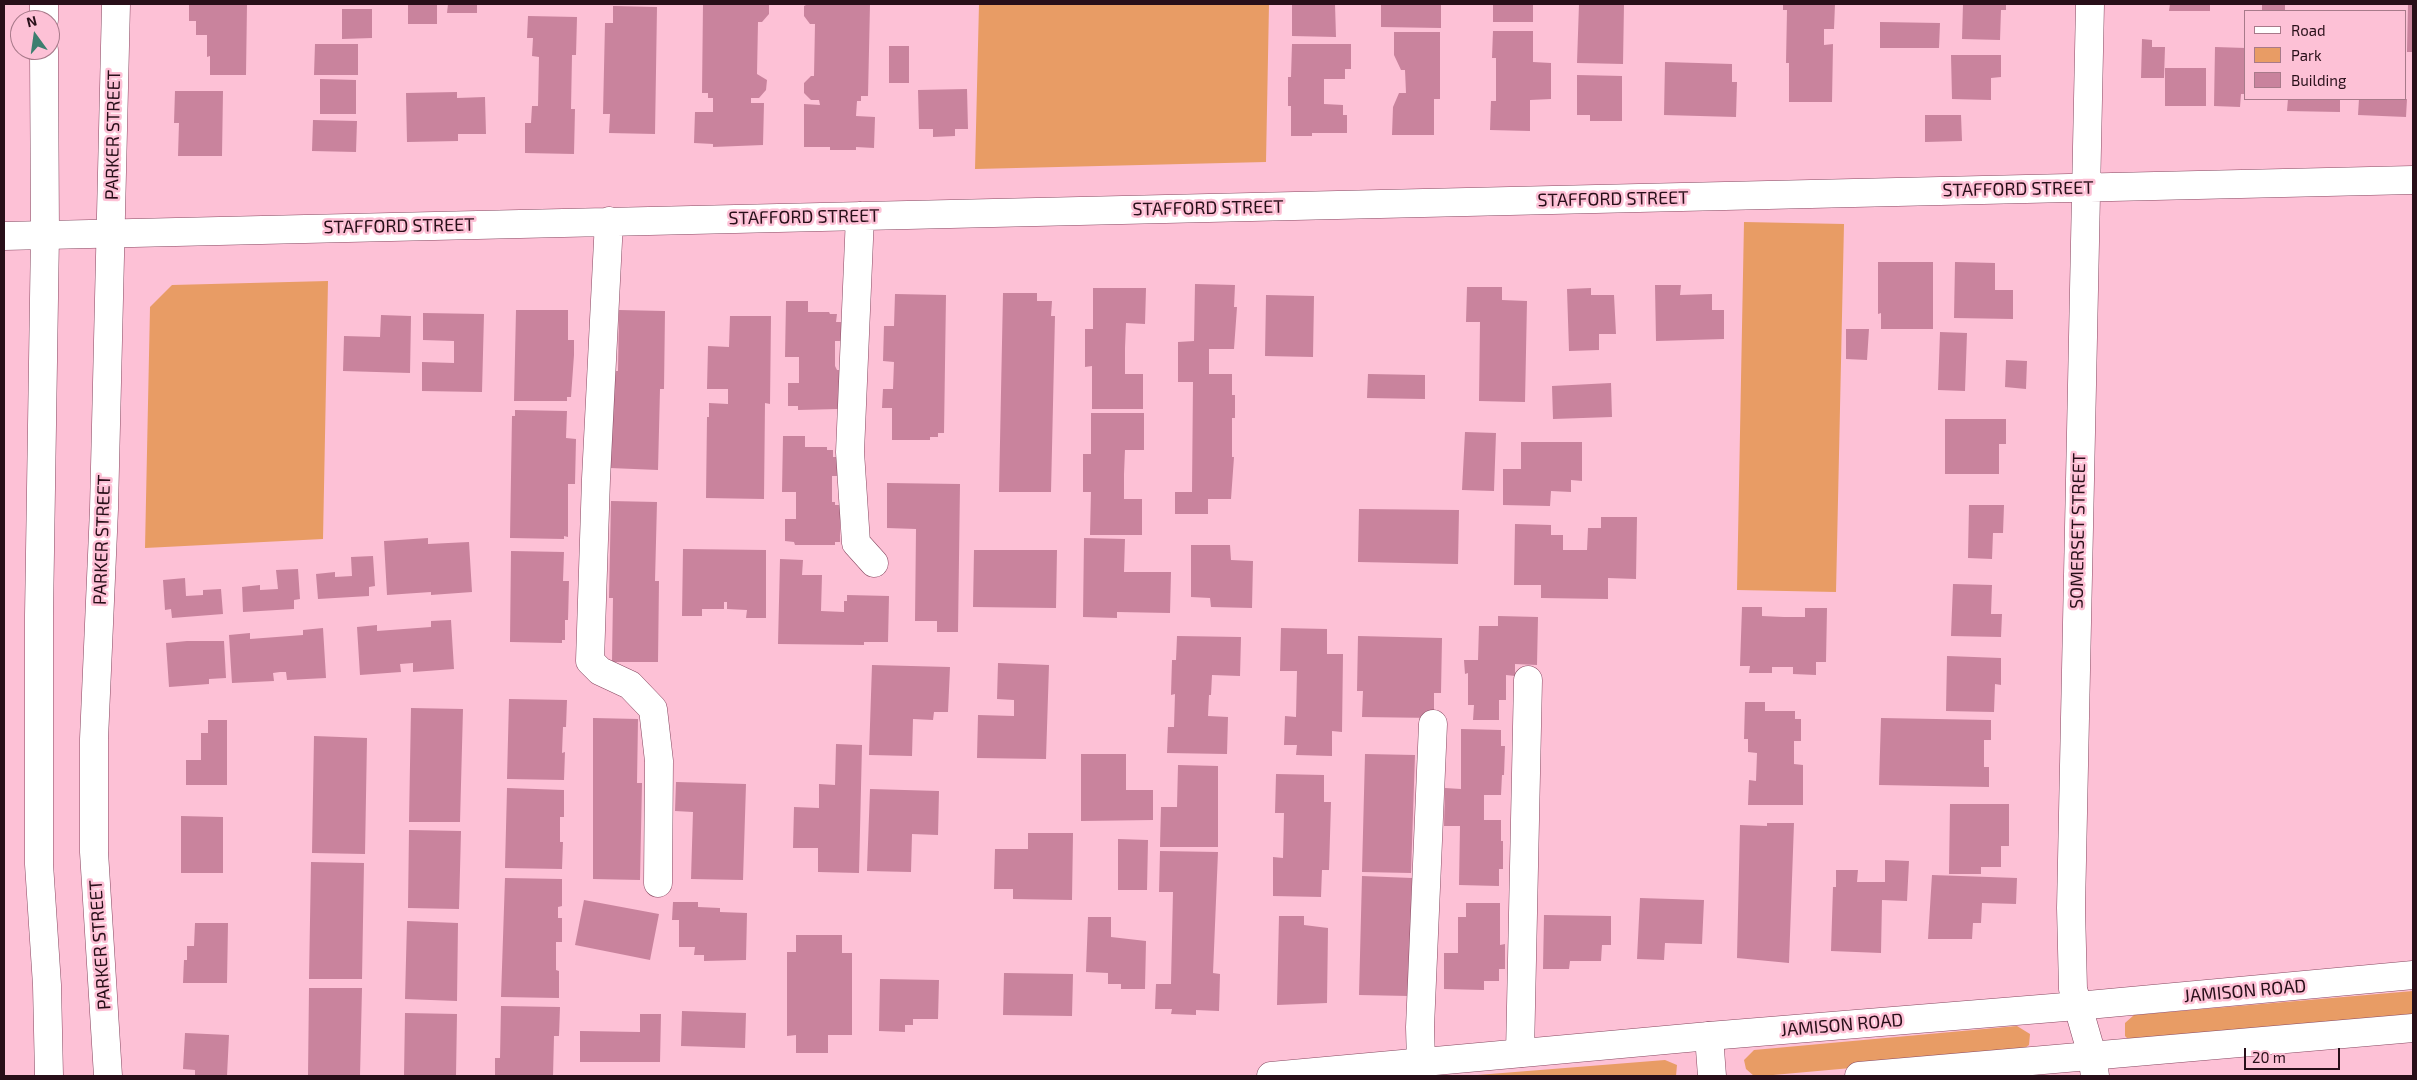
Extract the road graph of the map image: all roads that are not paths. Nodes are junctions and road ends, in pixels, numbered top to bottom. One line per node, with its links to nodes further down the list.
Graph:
1 (116, 4): 8 (main road, PARKER STREET)
2 (2090, 4): 5 (main road, SOMERSET STREET)
3 (44, 60): 9 (main road)
4 (2413, 180): 5 (main road, STAFFORD STREET)
5 (2086, 188): 6 (main road, STAFFORD STREET); 16 (main road, SOMERSET STREET)
6 (860, 216): 7 (main road, STAFFORD STREET); 11 (main road)
7 (608, 222): 8 (main road, STAFFORD STREET); 14 (main road)
8 (111, 233): 9 (main road, STAFFORD STREET); 23 (main road, PARKER STREET)
9 (45, 235): 10 (main road, STAFFORD STREET); 22 (main road)
10 (4, 236)
11 (874, 563)
12 (1528, 680): 19 (main road)
13 (1434, 724): 20 (main road)
14 (658, 883)
15 (2413, 975): 16 (main road, JAMISON ROAD)
16 (2077, 1006): 18 (main road, JAMISON ROAD); 21 (main road, SOMERSET STREET)
17 (2413, 1028): 21 (main road)
18 (1709, 1036): 19 (main road, JAMISON ROAD); 25 (main road)
19 (1520, 1053): 20 (main road, JAMISON ROAD)
20 (1421, 1062): 24 (main road, JAMISON ROAD)
21 (2093, 1066): 26 (main road)
22 (49, 1076)
23 (108, 1076)
24 (1271, 1076)
25 (1712, 1076)
26 (1859, 1076)

